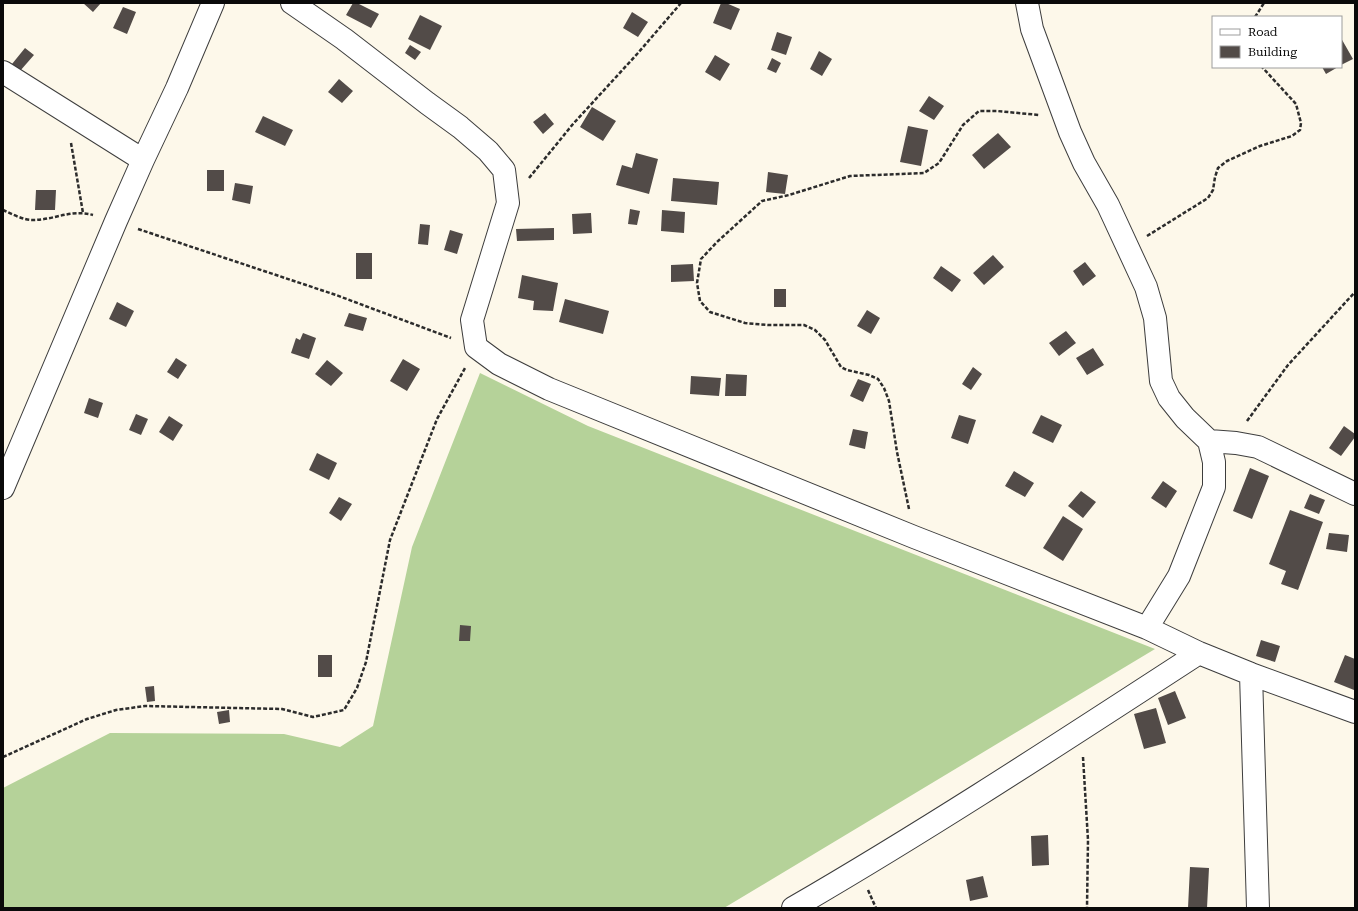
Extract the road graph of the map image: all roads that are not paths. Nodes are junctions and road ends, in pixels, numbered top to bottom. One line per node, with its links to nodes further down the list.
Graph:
1 (213, 3): 5 (street)
2 (292, 3): 9 (street)
3 (1026, 3): 6 (street)
4 (3, 72): 5 (street)
5 (143, 160): 7 (street)
6 (1209, 441): 8 (street); 9 (street)
7 (3, 488)
8 (1355, 494)
9 (1147, 628): 10 (street)
10 (1199, 653): 11 (street); 13 (street)
11 (1250, 674): 12 (street); 14 (street)
12 (1355, 712)
13 (793, 908)
14 (1258, 908)

